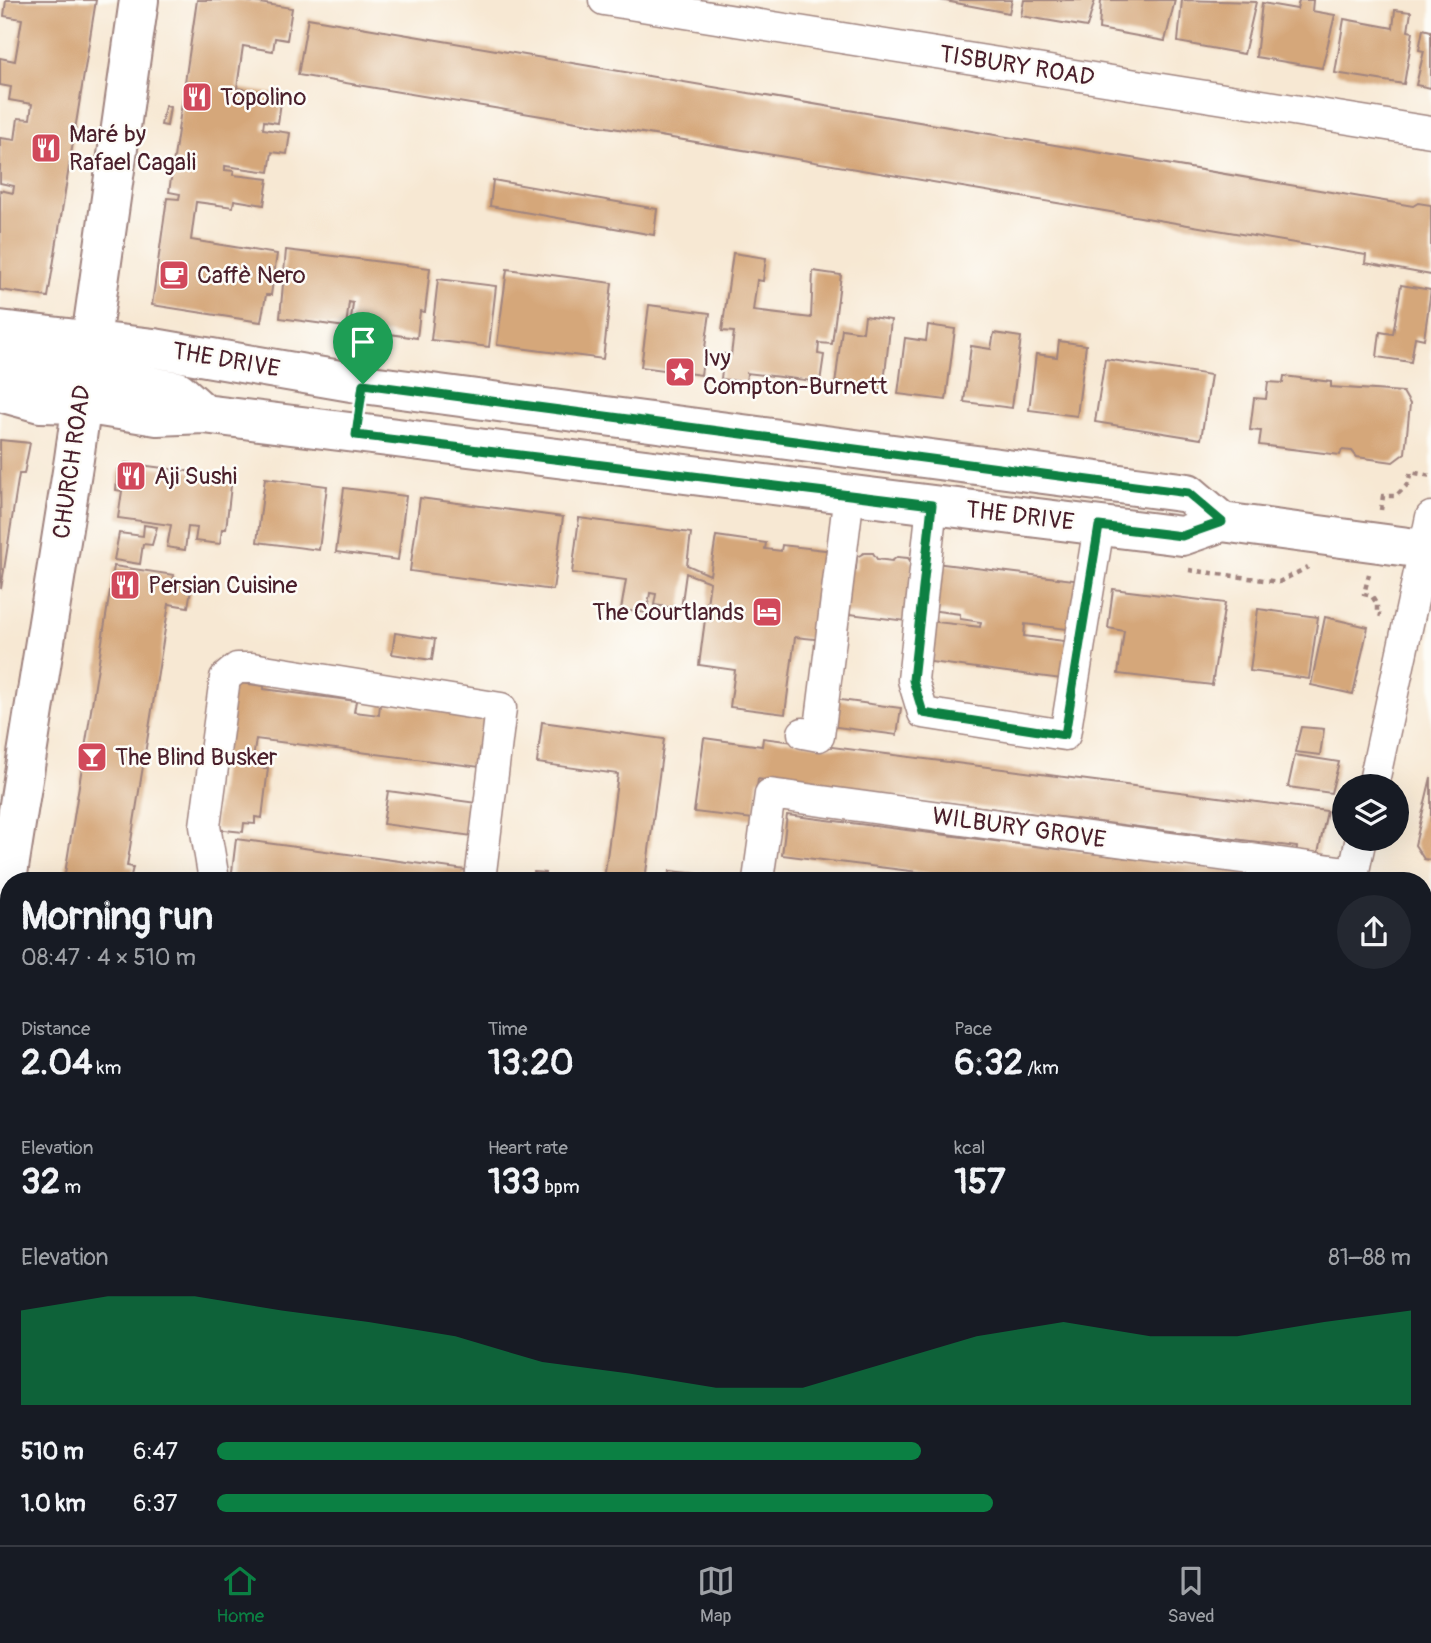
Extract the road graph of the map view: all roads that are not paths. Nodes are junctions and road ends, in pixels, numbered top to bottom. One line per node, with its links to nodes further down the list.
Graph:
1 (139, 0): 6 (main road, CHURCH ROAD)
2 (604, 0): 3 (street, TISBURY ROAD)
3 (1431, 132)
4 (0, 330): 6 (main road)
5 (0, 359): 6 (main road)
6 (85, 373): 7 (main road, THE DRIVE); 8 (main road); 9 (main road, THE DRIVE); 18 (main road, CHURCH ROAD)
7 (363, 384): 9 (main road); 12 (main road, THE DRIVE)
8 (0, 392)
9 (356, 435): 10 (main road, THE DRIVE)
10 (849, 494): 11 (main road, THE DRIVE); 15 (street)
11 (932, 505): 13 (main road, THE DRIVE); 13 (street)
12 (1222, 522): 13 (main road, THE DRIVE); 14 (main road, THE DRIVE)
13 (1099, 526)
14 (1428, 539): 16 (street)
15 (803, 733)
16 (1376, 774)
17 (1359, 851): 23 (street)
18 (9, 872)
19 (213, 872): 20 (street)
20 (481, 872)
21 (759, 872): 22 (street, WILBURY GROVE)
22 (1318, 872)
23 (1354, 872)

